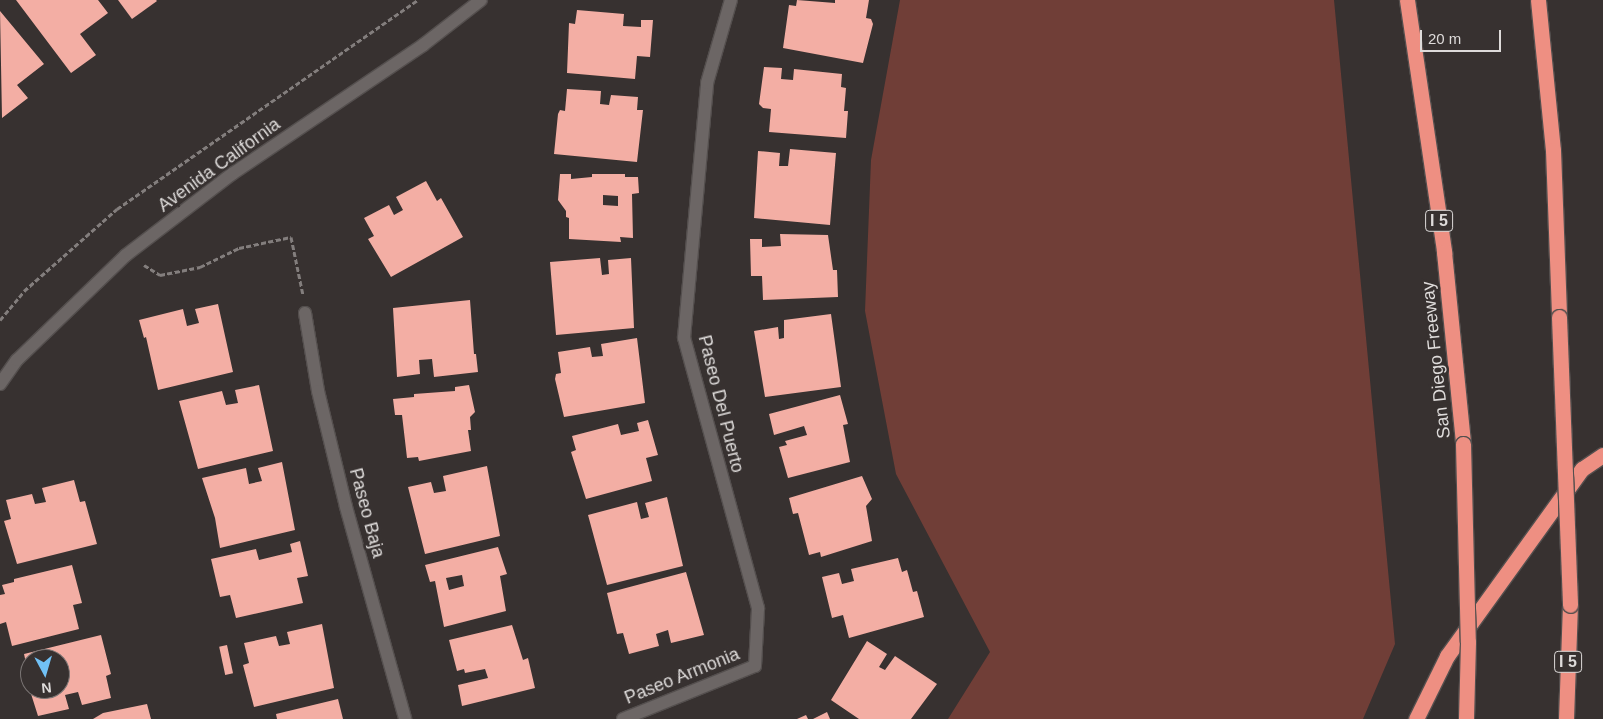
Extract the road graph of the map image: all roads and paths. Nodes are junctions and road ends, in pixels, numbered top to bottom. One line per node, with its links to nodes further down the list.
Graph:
1 (418, 0): 8 (path)
2 (481, 0): 6 (street, Avenida California)
3 (731, 0): 11 (street, Paseo Del Puerto)
4 (1407, 0): 15 (highway, San Diego Freeway / I 5, bridge)
5 (1538, 0): 16 (highway, I 5, bridge)
6 (126, 254): 7 (path); 9 (street, Avenida California)
7 (305, 313): 12 (street, Paseo Baja)
8 (0, 320)
9 (0, 384)
10 (1603, 455): 14 (highway)
11 (755, 666): 13 (street, Paseo Armonia)
12 (405, 719)
13 (623, 719)
14 (1416, 719)
15 (1466, 719)
16 (1566, 719)

